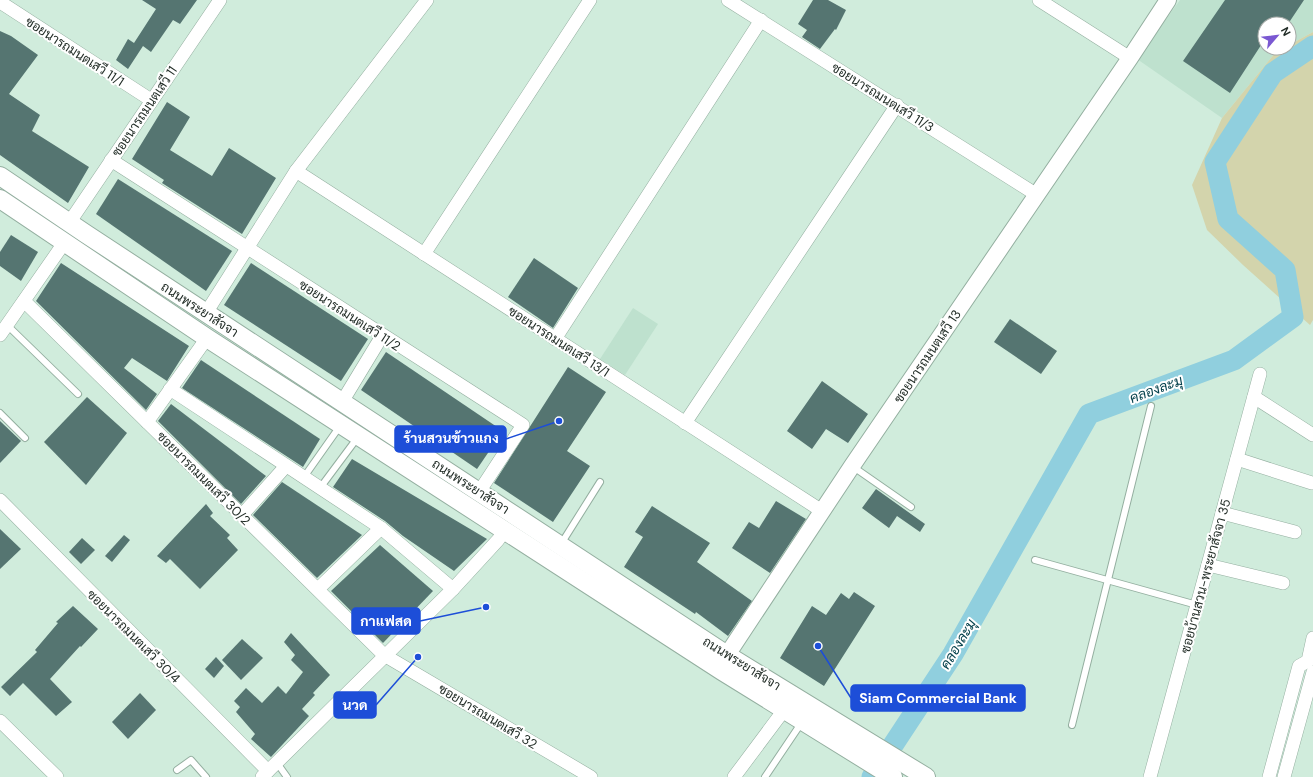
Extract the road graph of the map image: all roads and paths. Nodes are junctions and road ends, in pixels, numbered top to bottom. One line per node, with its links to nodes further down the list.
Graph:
1 (220, 0): 10 (street, ซอยนารถมนตเสวี 11)
2 (427, 0): 13 (street)
3 (590, 0): 23 (street)
4 (728, 0): 8 (street, ซอยนารถมนตเสวี 11/3)
5 (1039, 0): 9 (street)
6 (1168, 0): 9 (street, ซอยนารถมนตเสวี 13)
7 (5, 2): 10 (street, ซอยนารถมนตเสวี 11/1)
8 (761, 20): 11 (street, ซอยนารถมนตเสวี 11/3); 29 (street)
9 (1130, 58): 15 (street, ซอยนารถมนตเสวี 13)
10 (151, 100): 12 (street, ซอยนารถมนตเสวี 11)
11 (897, 105): 15 (street, ซอยนารถมนตเสวี 11/3); 38 (street)
12 (111, 160): 18 (street, ซอยนารถมนตเสวี 11); 22 (street, ซอยนารถมนตเสวี 11/2)
13 (296, 171): 22 (street); 23 (street, ซอยนารถมนตเสวี 13/1)
14 (0, 176): 17 (main road, ถนนพระยาสัจจา)
15 (1037, 195): 45 (street, ซอยนารถมนตเสวี 13)
16 (0, 199): 19 (main road, ถนนพระยาสัจจา)
17 (51, 211): 18 (main road, ถนนพระยาสัจจา); 19 (main road)
18 (69, 223): 20 (main road, ถนนพระยาสัจจา)
19 (40, 226): 21 (main road, ถนนพระยาสัจจา)
20 (86, 234): 21 (main road); 25 (main road, ถนนพระยาสัจจา)
21 (70, 247): 24 (street); 28 (main road, ถนนพระยาสัจจา)
22 (246, 249): 25 (street); 27 (street, ซอยนารถมนตเสวี 11/2)
23 (424, 254): 29 (street, ซอยนารถมนตเสวี 13/1)
24 (24, 301): 26 (street); 37 (street, ซอยนารถมนตเสวี 30/2)
25 (206, 313): 34 (main road, ถนนพระยาสัจจา)
26 (3, 330): 32 (lane)
27 (382, 336): 34 (street); 50 (street, ซอยนารถมนตเสวี 11/2)
28 (207, 338): 31 (street); 39 (main road, ถนนพระยาสัจจา)
29 (555, 339): 38 (street, ซอยนารถมนตเสวี 13/1)
30 (1260, 374): 33 (street, ซอยบ้านสวน-พระยาสัจจา 35)
31 (170, 389): 37 (street); 44 (street)
32 (78, 394)
33 (1254, 397): 40 (street); 43 (street, ซอยบ้านสวน-พระยาสัจจา 35)
34 (342, 402): 50 (main road, ถนนพระยาสัจจา)
35 (1151, 406): 62 (lane)
36 (0, 413): 42 (lane)
37 (147, 422): 55 (street, ซอยนารถมนตเสวี 30/2)
38 (685, 423): 53 (street, ซอยนารถมนตเสวี 13/1)
39 (341, 424): 41 (main road, ถนนพระยาสัจจา); 46 (lane)
40 (1313, 435)
41 (359, 436): 49 (lane); 57 (main road, ถนนพระยาสัจจา)
42 (25, 438)
43 (1237, 459): 48 (street); 54 (street, ซอยบ้านสวน-พระยาสัจจา 35)
44 (286, 466): 46 (street); 55 (street)
45 (852, 466): 52 (lane); 53 (street, ซอยนารถมนตเสวี 13)
46 (304, 477): 49 (street)
47 (600, 482): 59 (lane)
48 (1312, 483)
49 (320, 488): 56 (street)
50 (479, 492): 59 (main road, ถนนพระยาสัจจา)
51 (0, 500): 79 (street, ซอยนารถมนตเสวี 30/4)
52 (911, 508)
53 (822, 511): 69 (street, ซอยนารถมนตเสวี 13)
54 (1222, 513): 58 (street); 61 (street, ซอยบ้านสวน-พระยาสัจจา 35)
55 (242, 515): 64 (street, ซอยนารถมนตเสวี 30/2)
56 (381, 528): 64 (street); 65 (street)
57 (505, 530): 65 (street); 71 (main road, ถนนพระยาสัจจา)
58 (1295, 532)
59 (560, 545): 69 (main road, ถนนพระยาสัจจา)
60 (1035, 560): 62 (lane)
61 (1208, 565): 63 (street); 66 (street, ซอยบ้านสวน-พระยาสัจจา 35)
62 (1108, 581): 66 (lane); 76 (lane)
63 (1283, 583)
64 (318, 589): 68 (street, ซอยนารถมนตเสวี 30/2)
65 (453, 589): 68 (street)
66 (1197, 605): 88 (street, ซอยบ้านสวน-พระยาสัจจา 35)
67 (1313, 638): 70 (street)
68 (384, 655): 79 (street); 84 (street, ซอยนารถมนตเสวี 32)
69 (727, 655): 77 (main road, ถนนพระยาสัจจา)
70 (1311, 666): 72 (street); 73 (street)
71 (784, 710): 75 (main road, ถนนพระยาสัจจา); 85 (street)
72 (1286, 714): 73 (street); 89 (street)
73 (1300, 717): 90 (street)
74 (0, 721): 81 (street)
75 (803, 721): 77 (main road, ถนนพระยาสัจจา); 86 (lane)
76 (1072, 726)
77 (875, 756): 80 (main road, ถนนพระยาสัจจา)
78 (177, 770): 82 (lane)
79 (269, 770): 83 (lane)
80 (900, 771): 87 (main road, ถนนพระยาสัจจา)
81 (57, 777)
82 (206, 777)
83 (287, 777)
84 (591, 777)
85 (734, 777)
86 (765, 777)
87 (926, 777)
88 (1150, 777)
89 (1269, 777)
90 (1284, 777)

